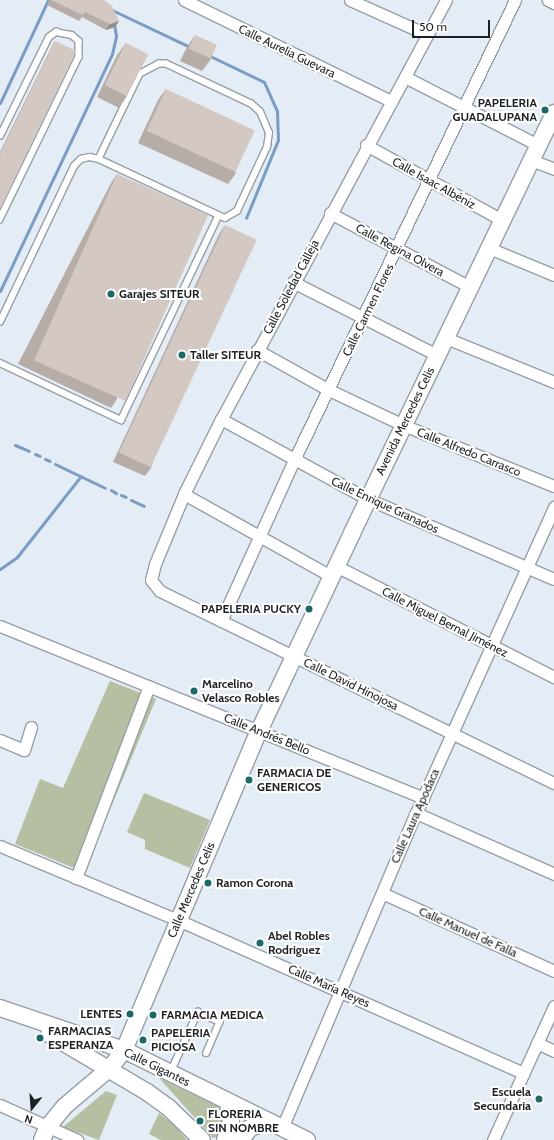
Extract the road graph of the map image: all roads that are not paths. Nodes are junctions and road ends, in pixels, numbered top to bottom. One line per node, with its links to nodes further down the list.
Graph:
1 (184, 0): 9 (street, Calle Aurelia Guevara)
2 (350, 0): 7 (street)
3 (446, 0): 7 (street, Calle Soledad Calleja)
4 (515, 0): 10 (street, Calle Carmen Flores)
5 (548, 0): 6 (street)
6 (554, 3)
7 (428, 34): 8 (street, Calle Soledad Calleja)
8 (405, 77): 9 (street, Calle Soledad Calleja); 10 (street)
9 (391, 102): 13 (street, Calle Soledad Calleja)
10 (464, 107): 14 (street); 18 (street, Calle Carmen Flores)
11 (554, 113): 14 (main road, Avenida Mercedes Celis)
12 (0, 136): 21 (lane)
13 (366, 145): 18 (street, Calle Isaac Albéniz); 19 (street, Calle Soledad Calleja)
14 (538, 145): 16 (main road, Avenida Mercedes Celis)
15 (99, 159): 20 (lane); 20 (lane); 29 (lane)
16 (531, 160): 17 (street); 22 (main road, Avenida Mercedes Celis)
17 (554, 169)
18 (430, 180): 22 (street, Calle Isaac Albéniz); 23 (street, Calle Carmen Flores)
19 (330, 213): 23 (street, Calle Regina Olvera); 26 (street, Calle Soledad Calleja)
20 (218, 217): 33 (lane)
21 (0, 220)
22 (502, 220): 24 (main road, Avenida Mercedes Celis)
23 (397, 248): 27 (street, Calle Regina Olvera); 28 (street, Calle Carmen Flores)
24 (489, 248): 25 (street); 27 (main road, Avenida Mercedes Celis)
25 (554, 275)
26 (293, 282): 28 (street); 31 (street, Calle Soledad Calleja)
27 (470, 287): 30 (main road, Avenida Mercedes Celis)
28 (364, 318): 32 (street); 35 (street, Calle Carmen Flores)
29 (0, 322)
30 (446, 338): 32 (main road, Avenida Mercedes Celis); 34 (street)
31 (257, 350): 35 (street, Calle Alfredo Carrasco); 36 (street, Calle Soledad Calleja)
32 (437, 355): 37 (main road, Avenida Mercedes Celis)
33 (0, 363)
34 (554, 382)
35 (329, 390): 37 (street, Calle Alfredo Carrasco); 38 (street, Calle Carmen Flores)
36 (221, 419): 38 (street, Calle Enrique Granados); 40 (street, Calle Soledad Calleja)
37 (403, 426): 39 (street, Calle Alfredo Carrasco); 41 (main road, Avenida Mercedes Celis)
38 (294, 460): 41 (street, Calle Enrique Granados); 43 (street, Calle Carmen Flores)
39 (554, 486)
40 (184, 494): 43 (street, Calle Miguel Bernal Jiménez); 47 (street, Calle Soledad Calleja)
41 (368, 499): 44 (street, Calle Enrique Granados); 45 (main road, Avenida Mercedes Celis)
42 (554, 507): 44 (street, Calle Laura Apodaca)
43 (260, 536): 45 (street, Calle Miguel Bernal Jiménez); 48 (street, Calle Carmen Flores)
44 (527, 568): 46 (street, Calle Enrique Granados); 50 (street, Calle Laura Apodaca)
45 (334, 571): 50 (street, Calle Miguel Bernal Jiménez); 51 (main road, Avenida Mercedes Celis)
46 (554, 579)
47 (151, 580): 48 (street, Calle David Hinojosa)
48 (221, 621): 51 (street, Calle David Hinojosa)
49 (0, 626): 53 (street, Calle Andrés Bello)
50 (493, 646): 52 (street, Calle Miguel Bernal Jiménez); 56 (street, Calle Laura Apodaca)
51 (294, 656): 55 (main road, Avenida Mercedes Celis); 56 (street, Calle David Hinojosa)
52 (554, 677)
53 (149, 686): 55 (street, Calle Andrés Bello); 63 (street)
54 (31, 727): 57 (street)
55 (259, 730): 59 (street, Calle Andrés Bello); 65 (main road, Calle Mercedes Celis)
56 (453, 733): 58 (street, Calle David Hinojosa); 59 (street, Calle Laura Apodaca)
57 (0, 740)
58 (554, 783)
59 (423, 798): 60 (street, Calle Laura Apodaca)
60 (416, 813): 62 (street); 64 (street, Calle Laura Apodaca)
61 (0, 846): 63 (street, Calle María Reyes)
62 (554, 874)
63 (76, 878): 65 (street, Calle María Reyes)
64 (382, 893): 66 (street, Calle Manuel de Falla); 67 (street, Calle Laura Apodaca)
65 (178, 920): 67 (street, Calle María Reyes); 72 (main road, Calle Mercedes Celis)
66 (554, 971)
67 (340, 991): 77 (street, Calle María Reyes); 80 (street, Calle Laura Apodaca)
68 (554, 1006): 71 (street)
69 (0, 1008): 70 (main road, Calle Gigantes)
70 (17, 1015): 72 (main road, Calle Gigantes); 75 (main road)
71 (537, 1043): 73 (street); 77 (street)
72 (124, 1050): 75 (main road, Calle Mercedes Celis); 76 (main road, Calle Gigantes)
73 (554, 1051)
74 (207, 1053): 76 (lane)
75 (110, 1068): 81 (main road, Calle Mercedes Celis); 84 (main road)
76 (170, 1073): 78 (main road, Calle Gigantes)
77 (524, 1073): 87 (street)
78 (228, 1101): 80 (main road, Calle Gigantes); 85 (main road)
79 (0, 1105): 81 (street)
80 (276, 1125): 82 (main road, Calle Gigantes); 86 (main road)
81 (44, 1134): 83 (street)
82 (303, 1139)
83 (77, 1140)
84 (202, 1140)
85 (225, 1140)
86 (241, 1140)
87 (493, 1140)

